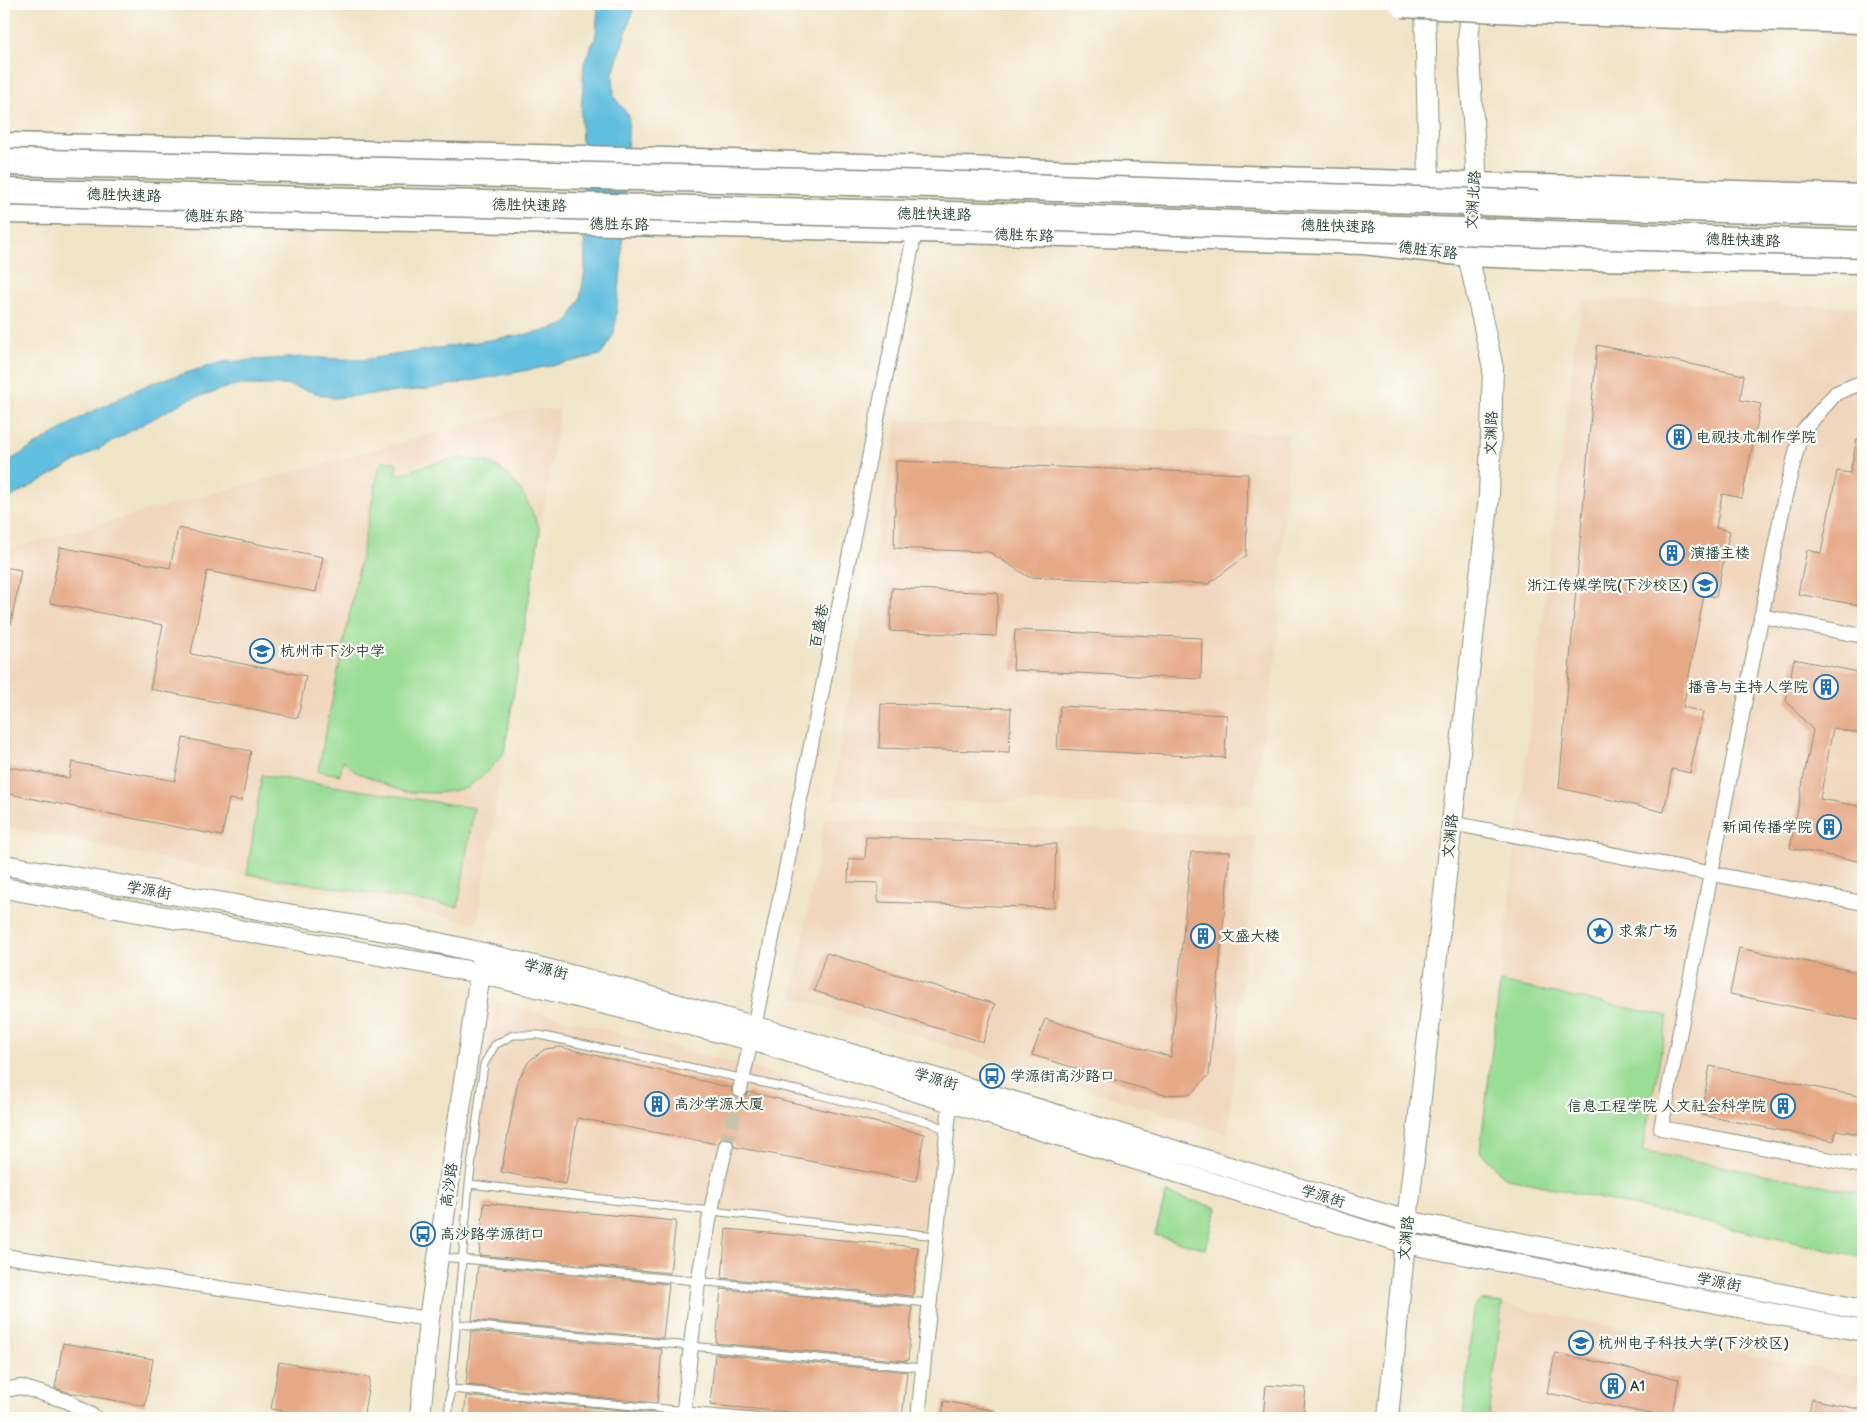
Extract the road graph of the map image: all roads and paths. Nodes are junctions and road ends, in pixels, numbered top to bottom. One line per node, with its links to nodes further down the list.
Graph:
1 (1403, 4): 4 (highway, bridge)
2 (1425, 4): 7 (main road, 文渊北路)
3 (1472, 4): 8 (main road, 文渊北路)
4 (1863, 20)
5 (4, 144): 7 (main road)
6 (4, 162): 12 (highway, 德胜快速路, bridge)
7 (1429, 183): 8 (main road); 18 (main road, 文渊北路)
8 (1477, 184): 10 (main road); 18 (main road, 文渊北路)
9 (4, 192): 16 (highway, 德胜快速路, bridge)
10 (1863, 196)
11 (1863, 206): 12 (highway)
12 (1814, 211): 14 (highway, 德胜快速路)
13 (4, 212): 15 (main road, 德胜东路)
14 (1863, 213)
15 (915, 231): 18 (main road, 德胜东路); 30 (street, 百盛巷)
16 (1729, 239): 17 (highway, 德胜快速路, bridge); 19 (highway, bridge)
17 (1863, 244)
18 (1468, 255): 20 (main road, 德胜东路); 24 (main road, 文渊路)
19 (1863, 257)
20 (1863, 262)
21 (1863, 382): 22 (street)
22 (1761, 616): 23 (street); 26 (street)
23 (1863, 636)
24 (1451, 823): 26 (street); 38 (main road, 文渊路)
25 (4, 865): 29 (main road, 学源街)
26 (1711, 873): 28 (street); 35 (street)
27 (4, 888): 29 (main road, 学源街)
28 (1863, 903)
29 (482, 963): 30 (main road, 学源街); 42 (main road, 高沙路)
30 (752, 1034): 31 (street, 百盛巷); 32 (main road, 学源街)
31 (741, 1084): 33 (lane); 36 (lane)
32 (951, 1092): 33 (street); 38 (main road, 学源街); 40 (main road, 学源街)
33 (946, 1130): 39 (street)
34 (726, 1146): 37 (street)
35 (1863, 1166)
36 (469, 1184): 37 (lane); 43 (lane)
37 (711, 1210): 39 (lane); 44 (street)
38 (1407, 1221): 40 (main road, 文渊路); 46 (main road, 学源街)
39 (936, 1236): 45 (street)
40 (1405, 1242): 49 (main road, 学源街); 60 (main road, 文渊路)
41 (4, 1256): 47 (street)
42 (438, 1257): 43 (lane); 47 (main road, 高沙路)
43 (463, 1258): 44 (lane); 48 (lane)
44 (698, 1282): 45 (lane); 50 (street)
45 (929, 1302): 51 (street)
46 (1863, 1310)
47 (429, 1319): 56 (main road, 高沙路)
48 (458, 1324): 50 (lane); 52 (lane)
49 (1863, 1331)
50 (690, 1346): 51 (lane); 54 (street)
51 (923, 1368): 59 (street)
52 (451, 1389): 54 (lane); 57 (lane)
53 (4, 1390): 55 (street)
54 (683, 1415): 58 (lane)
55 (96, 1418)
56 (420, 1418)
57 (448, 1418)
58 (763, 1418)
59 (918, 1418)
60 (1388, 1418)

